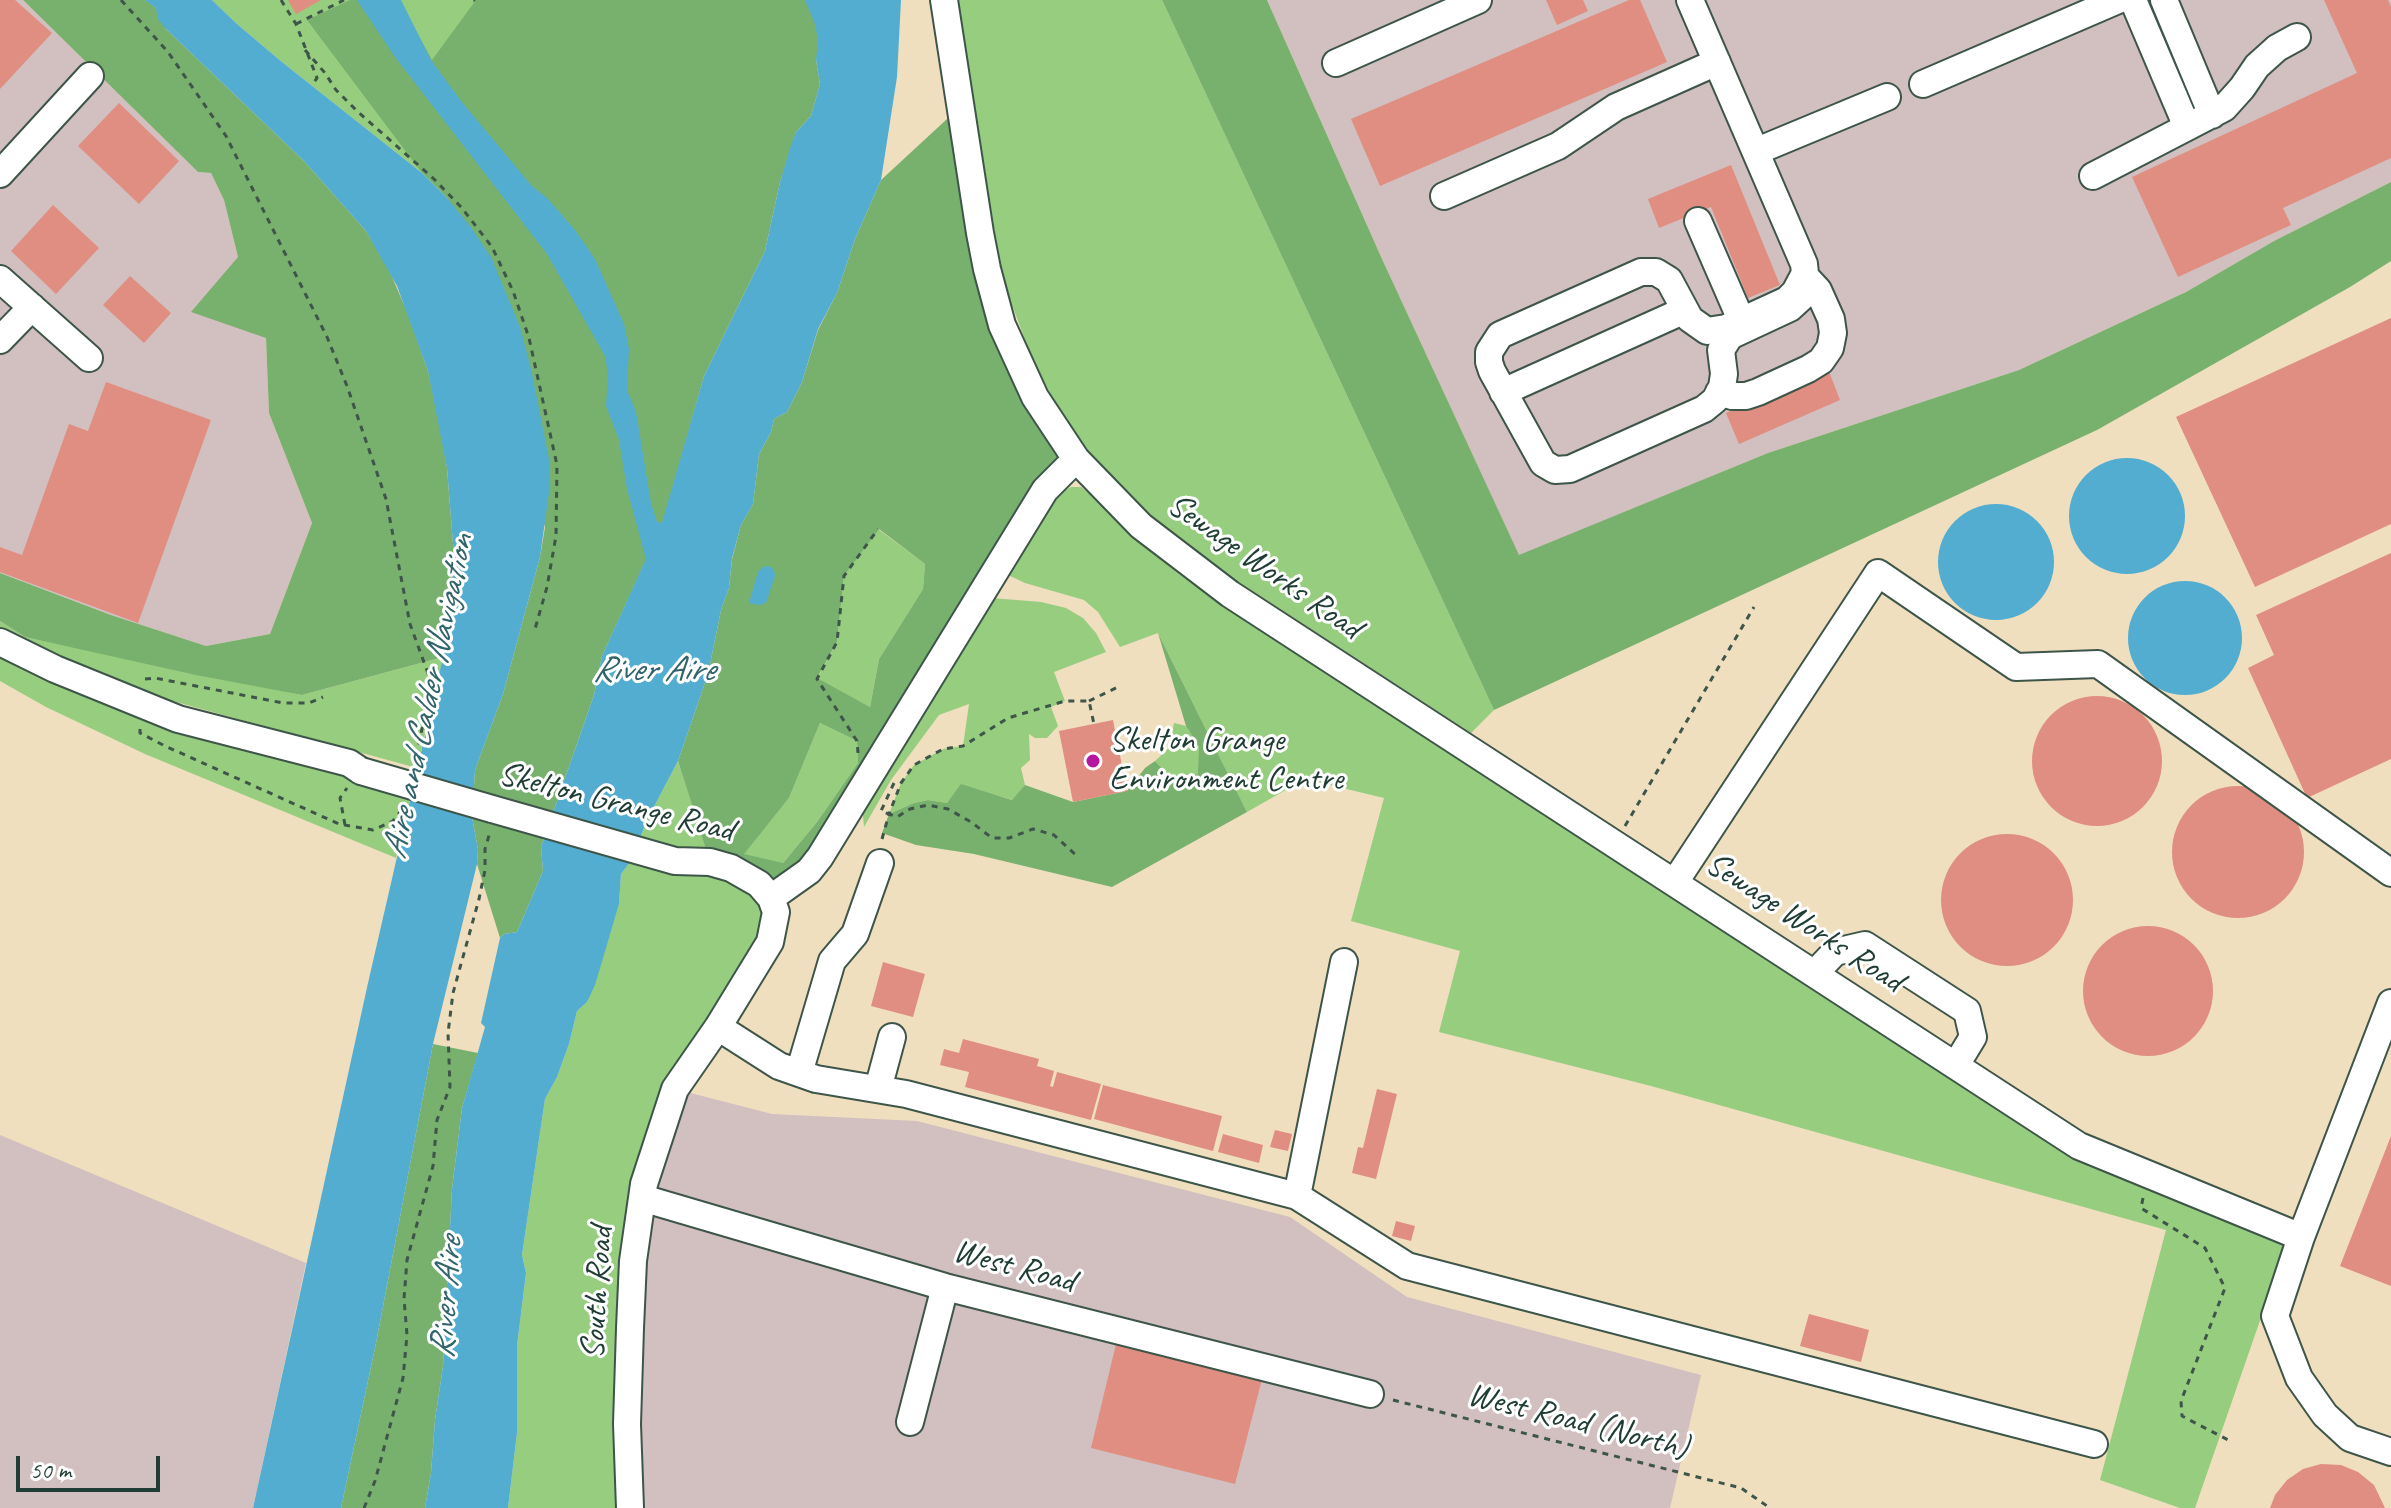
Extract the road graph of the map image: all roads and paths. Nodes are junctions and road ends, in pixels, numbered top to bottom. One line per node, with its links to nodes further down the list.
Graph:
1 (121, 0): 45 (path)
2 (281, 0): 10 (path)
3 (344, 0): 10 (path)
4 (944, 0): 35 (street, Sewage Works Road)
5 (1478, 0): 14 (street)
6 (1690, 0): 13 (street)
7 (2118, 0): 16 (street)
8 (2133, 0): 20 (street)
9 (2164, 0): 19 (street)
10 (296, 24): 12 (path)
11 (2297, 37): 19 (street)
12 (305, 50): 17 (path); 38 (path)
13 (1717, 62): 21 (street); 24 (street)
14 (1336, 63)
15 (90, 76): 22 (street)
16 (1923, 84)
17 (312, 85)
18 (1887, 97): 21 (street)
19 (2212, 115): 20 (street)
20 (2187, 127): 23 (street)
21 (1757, 151): 26 (street)
22 (0, 174)
23 (2093, 176)
24 (1444, 196)
25 (1698, 221): 30 (street)
26 (1804, 275): 30 (street); 34 (street)
27 (0, 279): 28 (street)
28 (32, 307): 31 (street); 32 (street)
29 (1685, 310): 30 (street); 33 (street); 33 (street)
30 (1744, 325): 34 (street)
31 (0, 340)
32 (89, 358)
33 (1503, 392): 34 (street)
34 (1719, 392)
35 (1076, 459): 46 (street); 52 (street, Sewage Works Road)
36 (878, 529): 46 (path)
37 (1754, 607): 52 (path)
38 (535, 629)
39 (0, 642): 41 (street, Skelton Grange Road)
40 (1120, 686): 43 (path)
41 (143, 692): 42 (path); 47 (street, Skelton Grange Road); 50 (path)
42 (323, 697)
43 (1089, 701): 44 (path); 49 (path)
44 (1094, 724)
45 (414, 764)
46 (873, 771): 49 (path); 57 (street)
47 (354, 779): 50 (path); 57 (street, Skelton Grange Road, bridge)
48 (406, 804): 50 (path)
49 (889, 814): 53 (path); 54 (path)
50 (345, 825)
51 (492, 829): 76 (path)
52 (1615, 844): 56 (street, Sewage Works Road)
53 (1078, 857)
54 (880, 863): 64 (street)
55 (2391, 873): 56 (street)
56 (1675, 882): 59 (street, Sewage Works Road)
57 (771, 898): 61 (street)
58 (1344, 962): 67 (street)
59 (1815, 973): 63 (street, Sewage Works Road); 63 (street)
60 (2391, 1003): 69 (street)
61 (718, 1027): 64 (street); 68 (street, South Road)
62 (892, 1037): 65 (street)
63 (1956, 1065): 66 (street, Sewage Works Road)
64 (799, 1073): 65 (street)
65 (878, 1089): 67 (street)
66 (2150, 1175): 69 (street, Sewage Works Road); 73 (path)
67 (1297, 1196): 74 (street)
68 (642, 1198): 70 (street, West Road); 77 (street, South Road)
69 (2301, 1237): 75 (street)
70 (945, 1287): 71 (street, West Road); 72 (street)
71 (1370, 1394): 78 (path, West Road (North))
72 (910, 1422)
73 (2232, 1442)
74 (2094, 1444)
75 (2391, 1452)
76 (364, 1508)
77 (630, 1508)
78 (1770, 1508)

